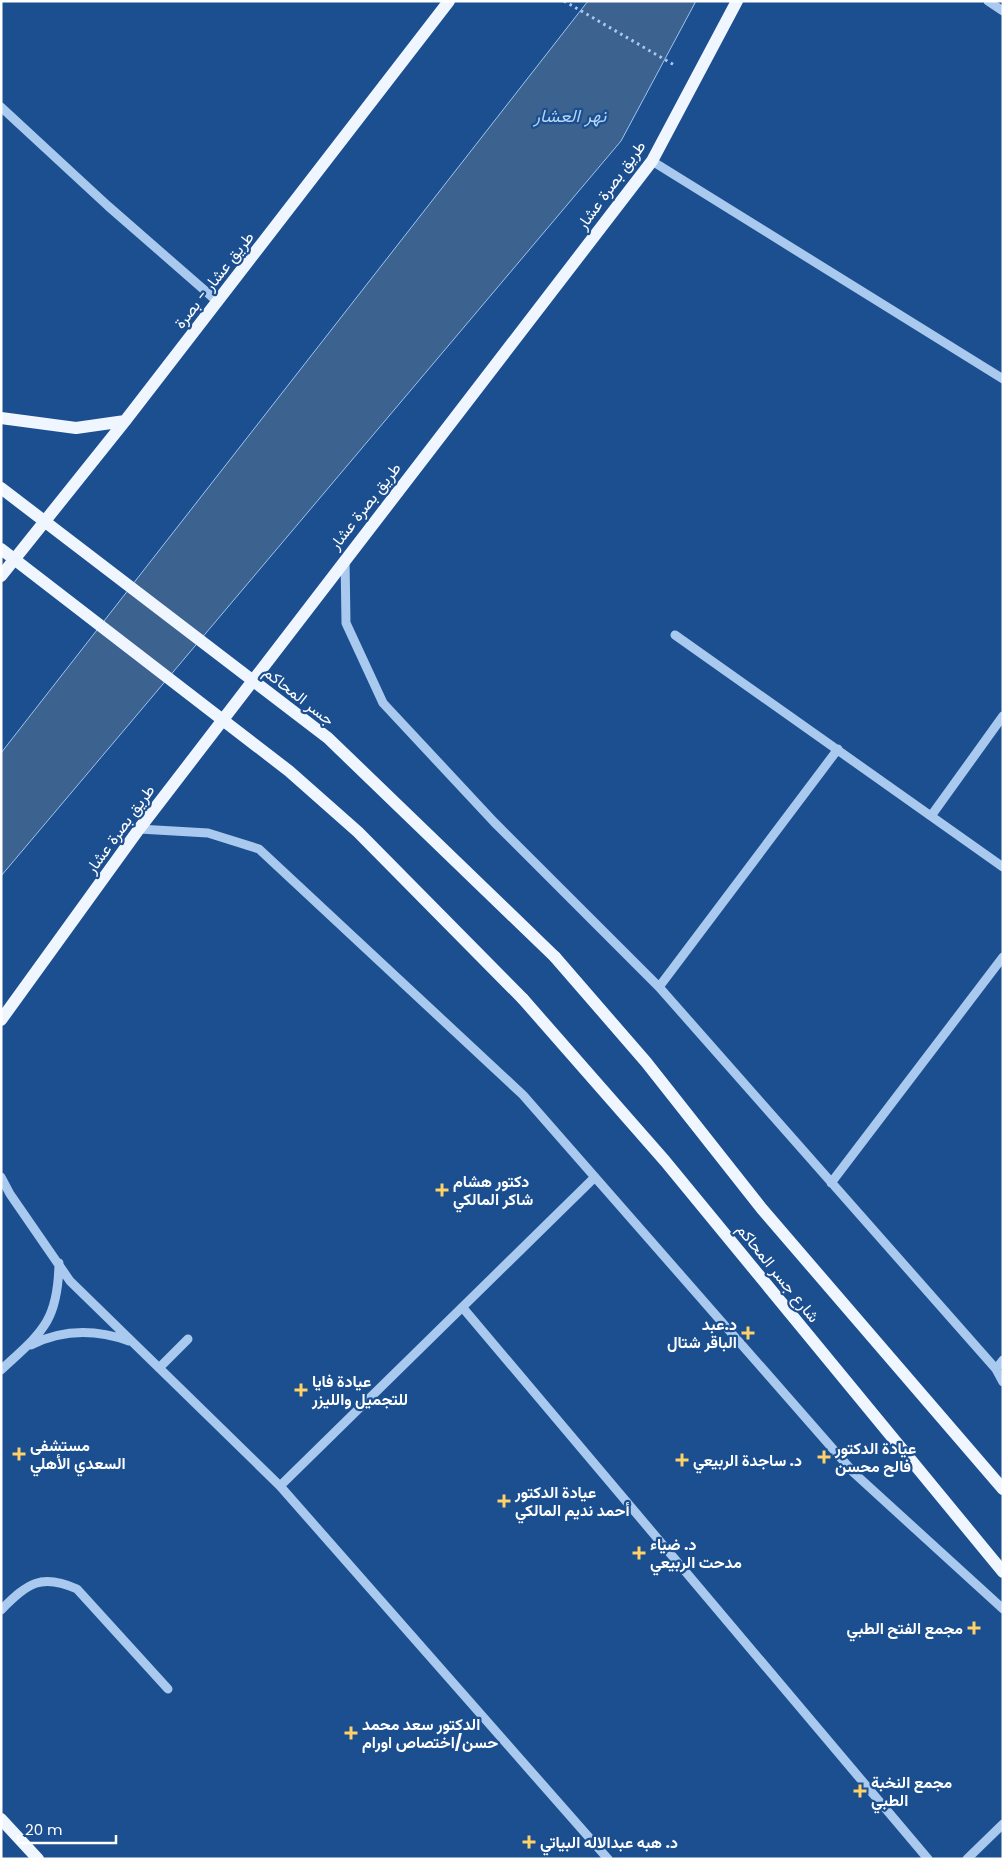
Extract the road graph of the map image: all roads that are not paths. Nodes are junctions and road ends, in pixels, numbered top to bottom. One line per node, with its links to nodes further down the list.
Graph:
1 (449, 1): 7 (main road, طريق عشار - بصرة)
2 (737, 1): 6 (main road, طريق بصرة عشار)
3 (988, 1): 4 (street)
4 (1003, 11)
5 (1, 107): 7 (street)
6 (652, 161): 8 (street); 13 (main road, طريق بصرة عشار)
7 (218, 302): 10 (main road, طريق عشار - بصرة)
8 (1003, 379)
9 (1, 418): 10 (main road)
10 (125, 422): 14 (main road, طريق عشار - بصرة)
11 (1, 488): 38 (main road, جسر المحاكم, bridge)
12 (1, 549): 39 (main road, شارع جسر المحاكم, bridge)
13 (345, 558): 19 (main road, طريق بصرة عشار); 22 (street)
14 (1, 576)
15 (675, 635): 17 (street)
16 (1003, 716): 18 (street)
17 (838, 749): 18 (street); 22 (street)
18 (931, 816): 20 (street)
19 (139, 829): 23 (main road, طريق بصرة عشار); 25 (street)
20 (1003, 867)
21 (1003, 957): 26 (street)
22 (659, 987): 26 (street)
23 (1, 1020)
24 (1, 1177): 27 (street)
25 (594, 1177): 28 (street); 41 (street)
26 (831, 1183): 34 (street)
27 (59, 1263): 30 (street); 31 (street)
28 (463, 1308): 37 (street); 47 (street)
29 (188, 1340): 33 (street)
30 (134, 1343): 31 (street); 33 (street)
31 (24, 1349): 35 (street)
32 (1003, 1360): 34 (street)
33 (159, 1368): 37 (street)
34 (996, 1369): 36 (street)
35 (1, 1370)
36 (1003, 1382)
37 (280, 1486): 46 (street)
38 (1003, 1489)
39 (1003, 1572)
40 (1, 1610): 42 (street)
41 (1003, 1610)
42 (168, 1689)
43 (1, 1819): 45 (main road)
44 (1003, 1824): 48 (street)
45 (38, 1859)
46 (608, 1859)
47 (928, 1859)
48 (967, 1859)

